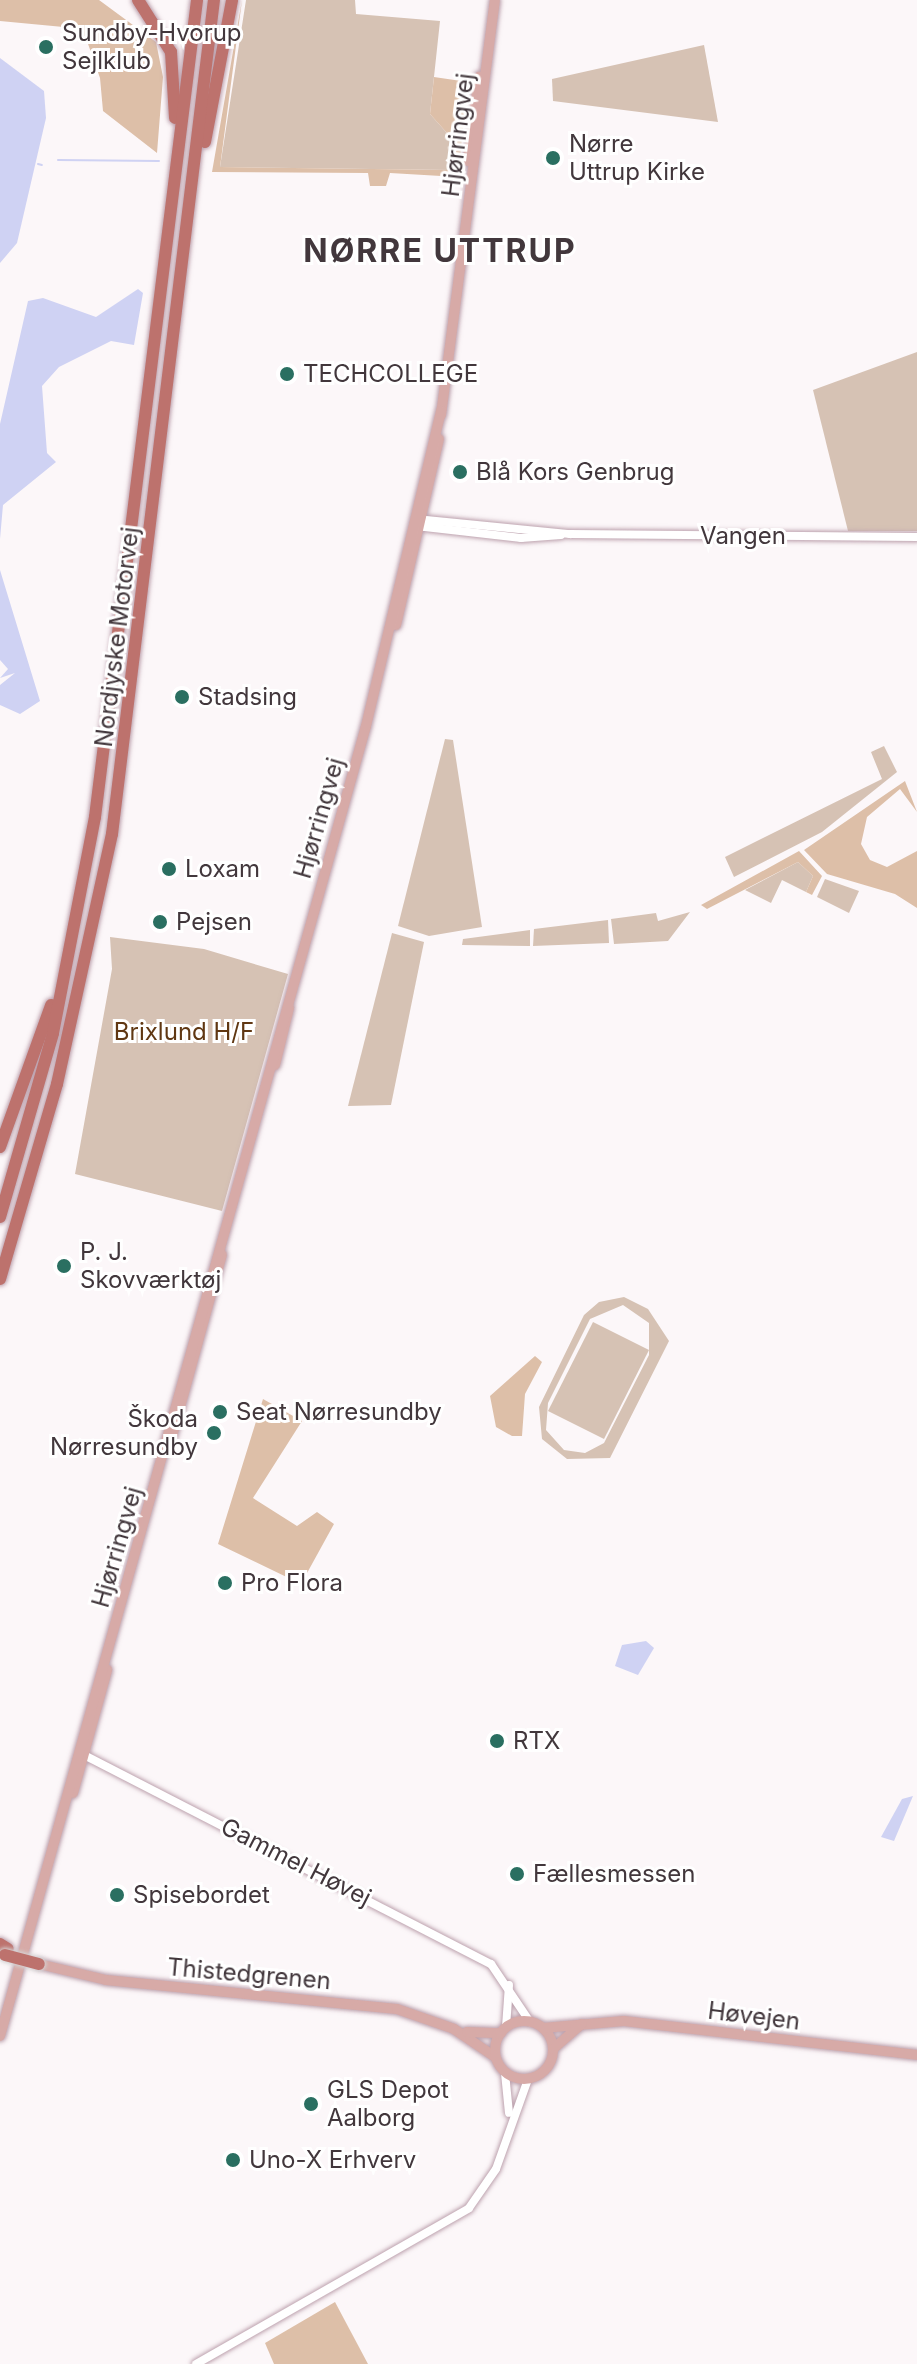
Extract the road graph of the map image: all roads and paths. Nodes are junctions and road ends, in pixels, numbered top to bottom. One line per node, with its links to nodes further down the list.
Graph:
1 (138, 0): 9 (highway)
2 (197, 0): 9 (highway, Nordjyske Motorvej)
3 (214, 0): 8 (highway, Nordjyske Motorvej)
4 (232, 0): 8 (highway)
5 (489, 0): 7 (main road, Hjørringvej)
6 (495, 0): 7 (main road, Hjørringvej)
7 (459, 274): 10 (main road, Hjørringvej)
8 (174, 347): 15 (highway, Nordjyske Motorvej)
9 (147, 432): 12 (highway, Nordjyske Motorvej)
10 (420, 523): 11 (street, Vangen); 16 (main road, Hjørringvej)
11 (917, 537)
12 (63, 972): 13 (highway); 14 (highway)
13 (0, 1147)
14 (0, 1217)
15 (1, 1275)
16 (82, 1754): 19 (street, Gammel Høvej); 25 (main road, Hjørringvej)
17 (3, 1950): 18 (highway, bridge)
18 (42, 1965): 23 (main road, Thistedgrenen)
19 (508, 1980): 20 (street, Gammel Høvej); 24 (street)
20 (530, 2022): 22 (main road); 24 (main road)
21 (585, 2022): 22 (main road, Høvejen); 26 (main road); 27 (main road, Høvejen)
22 (543, 2028): 26 (main road)
23 (454, 2029): 24 (main road, Thistedgrenen); 28 (main road, Thistedgrenen)
24 (504, 2030): 28 (main road)
25 (0, 2036)
26 (553, 2049): 30 (main road)
27 (917, 2055)
28 (495, 2057): 29 (main road)
29 (505, 2073): 30 (main road); 31 (street)
30 (528, 2079): 31 (street)
31 (509, 2118): 32 (street)
32 (196, 2364)

